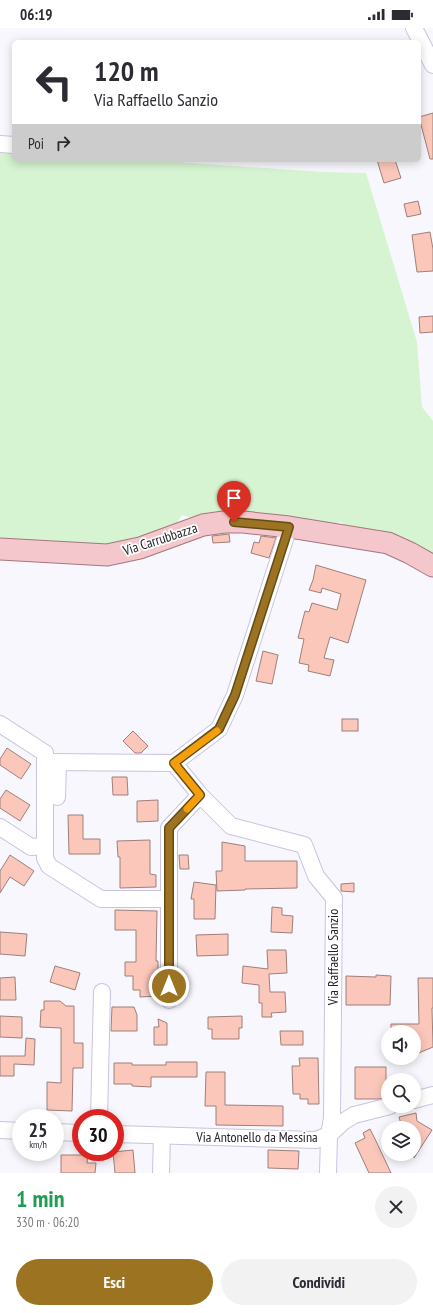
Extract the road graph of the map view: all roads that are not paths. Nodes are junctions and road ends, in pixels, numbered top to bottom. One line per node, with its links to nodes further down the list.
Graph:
1 (414, 28): 2 (street)
2 (420, 40)
3 (421, 42): 4 (street)
4 (433, 65)
5 (0, 144): 6 (street)
6 (12, 145)
7 (289, 527): 8 (main road, Via Carrubbazza); 9 (main road, Via Carrubbazza); 12 (street)
8 (0, 549)
9 (433, 566)
10 (0, 724): 11 (street)
11 (51, 762): 12 (street); 14 (street); 16 (street)
12 (174, 763): 13 (street, Via Raffaello Sanzio)
13 (200, 795): 17 (street); 27 (street, Via Raffaello Sanzio)
14 (57, 797)
15 (0, 827): 16 (street)
16 (45, 846): 17 (street)
17 (169, 899): 19 (street)
18 (102, 992): 23 (street)
19 (169, 1000)
20 (433, 1095): 21 (street)
21 (421, 1098)
22 (381, 1108): 27 (street, Via Antonello da Messina)
23 (100, 1109)
24 (0, 1130): 25 (street)
25 (12, 1131)
26 (124, 1134): 28 (street, Via Antonello da Messina)
27 (329, 1135): 28 (street, Via Antonello da Messina); 30 (street, Via Raffaello Sanzio)
28 (162, 1136): 29 (street)
29 (161, 1173)
30 (328, 1173)

